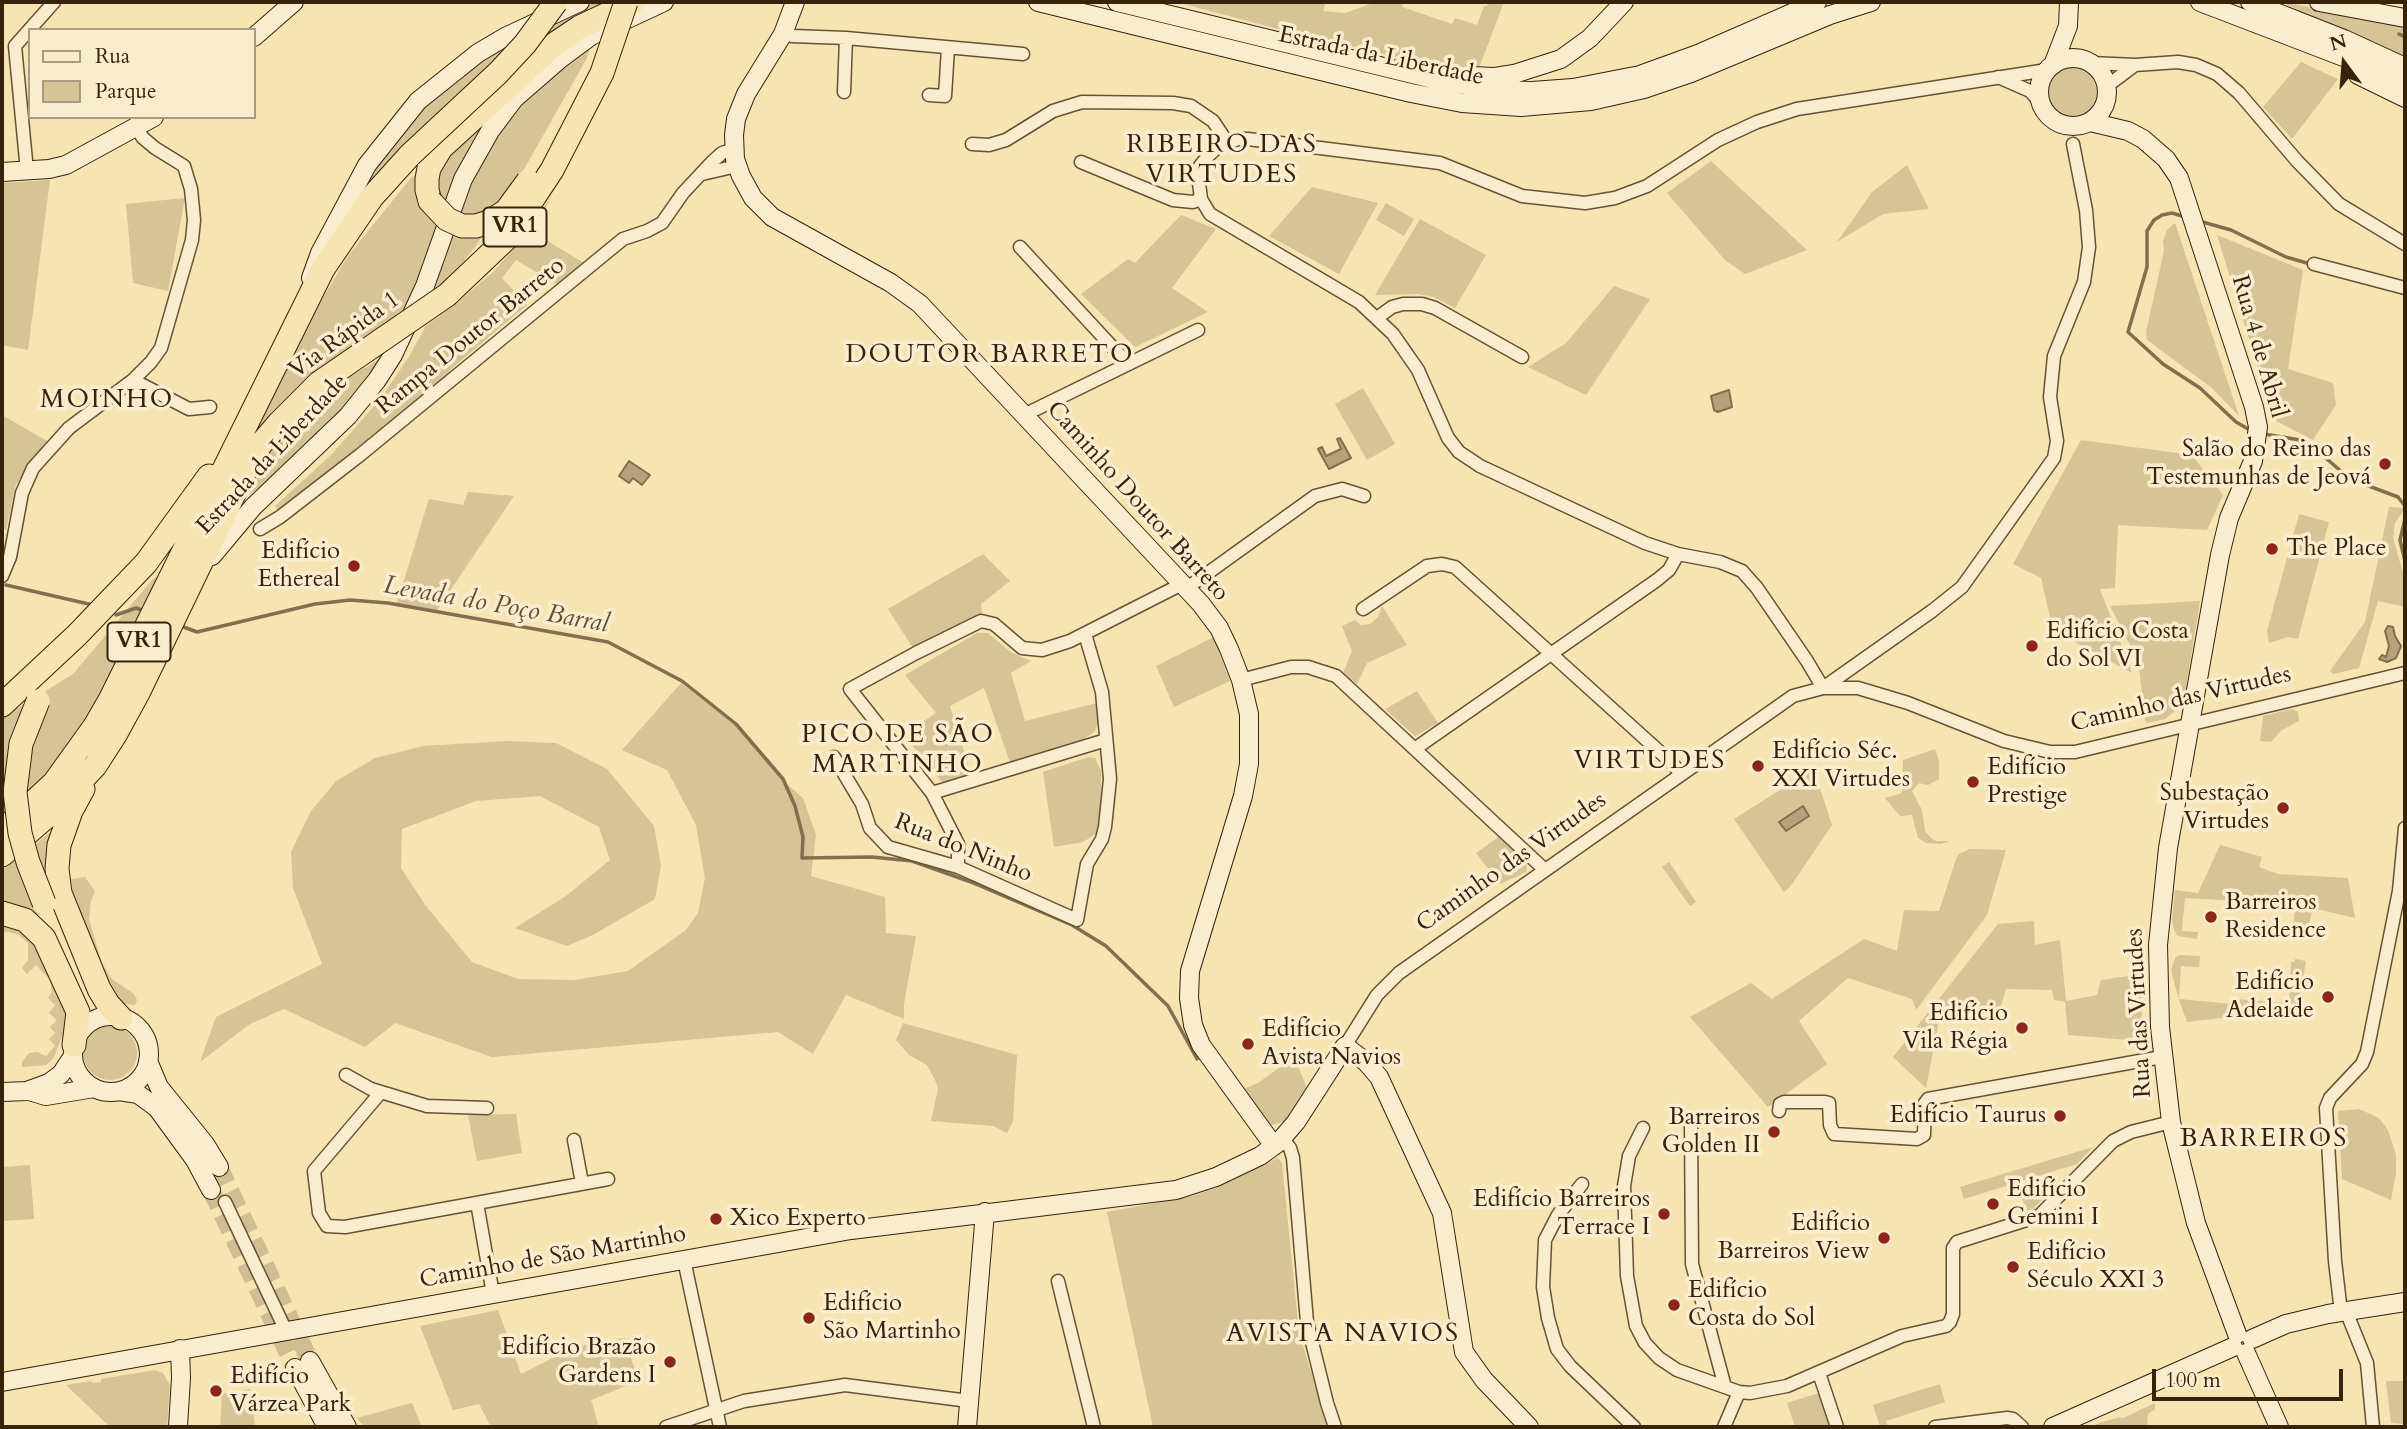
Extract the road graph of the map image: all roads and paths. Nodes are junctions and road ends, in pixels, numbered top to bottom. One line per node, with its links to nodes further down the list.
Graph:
1 (54, 2): 21 (street)
2 (294, 2): 24 (main road)
3 (556, 2): 55 (highway, Via Rápida 1 / VR1, bridge)
4 (580, 2): 55 (main road)
5 (613, 2): 7 (highway, bridge)
6 (626, 2): 69 (highway, Via Rápida 1 / VR1, bridge)
7 (633, 2)
8 (664, 2): 69 (main road, Estrada da Liberdade)
9 (795, 2): 23 (main road)
10 (1038, 2): 14 (main road, Estrada da Liberdade)
11 (1117, 2): 32 (main road, Estrada da Liberdade)
12 (1624, 2): 32 (main road)
13 (1817, 2): 32 (main road, Estrada da Liberdade)
14 (1871, 2)
15 (2069, 2): 20 (main road)
16 (2200, 2): 37 (main road)
17 (2250, 2): 31 (main road)
18 (2319, 2): 19 (main road)
19 (2405, 18)
20 (2068, 26): 28 (main road); 30 (main road)
21 (31, 28)
22 (28, 31): 48 (street)
23 (783, 34): 25 (street); 46 (main road)
24 (256, 35)
25 (846, 38): 26 (street); 34 (street)
26 (948, 48): 27 (street); 35 (street)
27 (1023, 54)
28 (2085, 61): 29 (street); 30 (main road); 36 (main road)
29 (2135, 65): 36 (street); 51 (street)
30 (2050, 67): 33 (street); 38 (main road)
31 (2405, 67)
32 (1411, 74)
33 (1997, 77): 38 (street); 43 (street)
34 (844, 92)
35 (929, 95)
36 (2106, 95): 40 (main road); 42 (main road, Rua 4 de Abril)
37 (2403, 95)
38 (2040, 102): 40 (main road)
39 (150, 119): 41 (main road)
40 (2090, 122): 42 (main road, Rua 4 de Abril)
41 (136, 127): 48 (main road); 60 (street)
42 (2135, 135): 78 (main road, Rua 4 de Abril)
43 (1227, 142): 44 (street); 50 (street)
44 (972, 144)
45 (2073, 144): 76 (street)
46 (736, 158): 62 (main road, Caminho Doutor Barreto); 65 (street, Rampa Doutor Barreto)
47 (1081, 162): 50 (street)
48 (27, 171): 49 (main road)
49 (2, 172)
50 (1201, 199): 56 (street)
51 (2405, 244)
52 (1020, 247): 59 (street)
53 (2314, 264): 54 (street)
54 (2405, 288)
55 (301, 308): 63 (highway, Via Rápida 1 / VR1)
56 (1377, 318): 58 (street); 66 (street)
57 (1198, 330): 59 (street)
58 (1522, 357)
59 (1128, 364): 62 (street)
60 (133, 380): 61 (street); 67 (street)
61 (210, 408)
62 (1024, 415): 68 (main road, Caminho Doutor Barreto)
63 (242, 431): 72 (highway); 86 (highway, Via Rápida 1 / VR1)
64 (1364, 496): 68 (street)
65 (260, 529)
66 (1678, 554): 73 (street); 76 (street)
67 (2, 576)
68 (1184, 586): 71 (street); 75 (main road, Caminho Doutor Barreto)
69 (188, 591): 82 (highway, Via Rápida 1 / VR1)
70 (1363, 609): 73 (street)
71 (1085, 634): 79 (street); 84 (street)
72 (77, 635): 77 (highway); 92 (highway, bridge)
73 (1550, 652): 80 (street); 83 (street)
74 (2405, 673): 78 (street, Caminho das Virtudes)
75 (1241, 680): 80 (street); 108 (main road, Caminho Doutor Barreto)
76 (1823, 688): 78 (street, Caminho das Virtudes); 83 (street, Caminho das Virtudes)
77 (2, 705)
78 (2191, 723): 94 (main road, Rua das Virtudes)
79 (1106, 740): 84 (street); 88 (street, Rua do Ninho)
80 (1416, 748): 89 (street)
81 (834, 757): 88 (street, Rua do Ninho)
82 (95, 766): 87 (highway, Via Rápida 1 / VR1); 91 (highway)
83 (1681, 774): 89 (street, Caminho das Virtudes)
84 (932, 793): 88 (street)
85 (2405, 828): 120 (street)
86 (2, 831)
87 (2, 855)
88 (958, 867)
89 (1545, 870): 93 (street, Caminho das Virtudes)
90 (2, 912): 92 (highway)
91 (121, 1018): 92 (main road); 95 (main road)
92 (77, 1043): 97 (main road); 98 (main road)
93 (1345, 1046): 108 (main road, Caminho das Virtudes); 138 (main road)
94 (2162, 1057): 103 (street); 105 (main road, Rua das Virtudes)
95 (148, 1061): 99 (main road); 109 (main road)
96 (346, 1075): 101 (street)
97 (94, 1088): 98 (main road); 99 (main road)
98 (27, 1091): 100 (main road)
99 (119, 1091): 113 (main road)
100 (2, 1092)
101 (381, 1092): 102 (street); 114 (street)
102 (487, 1108)
103 (1779, 1111)
104 (1691, 1122): 126 (street)
105 (2171, 1122): 122 (main road, Rua das Virtudes); 124 (street)
106 (1643, 1128): 126 (street)
107 (574, 1140): 111 (street)
108 (1278, 1143): 115 (main road, Caminho de São Martinho); 137 (street)
109 (219, 1167)
110 (608, 1179): 111 (street)
111 (582, 1183): 114 (street)
112 (1582, 1184): 139 (street)
113 (218, 1196): 121 (street)
114 (477, 1203): 118 (street)
115 (985, 1212): 116 (main road, Caminho de São Martinho); 128 (main road)
116 (684, 1260): 118 (main road, Caminho de São Martinho); 129 (street)
117 (1058, 1281): 136 (street)
118 (493, 1294): 121 (main road, Caminho de São Martinho)
119 (2405, 1306): 120 (main road)
120 (2343, 1312): 122 (main road); 146 (street)
121 (286, 1331): 123 (main road, Caminho de São Martinho)
122 (2242, 1343): 144 (main road); 145 (main road, Rua das Virtudes)
123 (180, 1349): 125 (main road, Caminho de São Martinho); 130 (main road)
124 (1819, 1373): 127 (street); 141 (street)
125 (2, 1382)
126 (1725, 1387): 127 (street)
127 (1739, 1392): 140 (street)
128 (970, 1401): 129 (street); 135 (main road)
129 (716, 1409): 133 (street); 134 (street)
130 (177, 1427)
131 (327, 1427): 132 (main road)
132 (347, 1427)
133 (666, 1427)
134 (720, 1427)
135 (967, 1427)
136 (1094, 1427)
137 (1335, 1427)
138 (1529, 1427)
139 (1634, 1427)
140 (1724, 1427)
141 (1838, 1427)
142 (1935, 1427): 143 (street)
143 (2022, 1427)
144 (2053, 1427)
145 (2279, 1427)
146 (2373, 1427)

